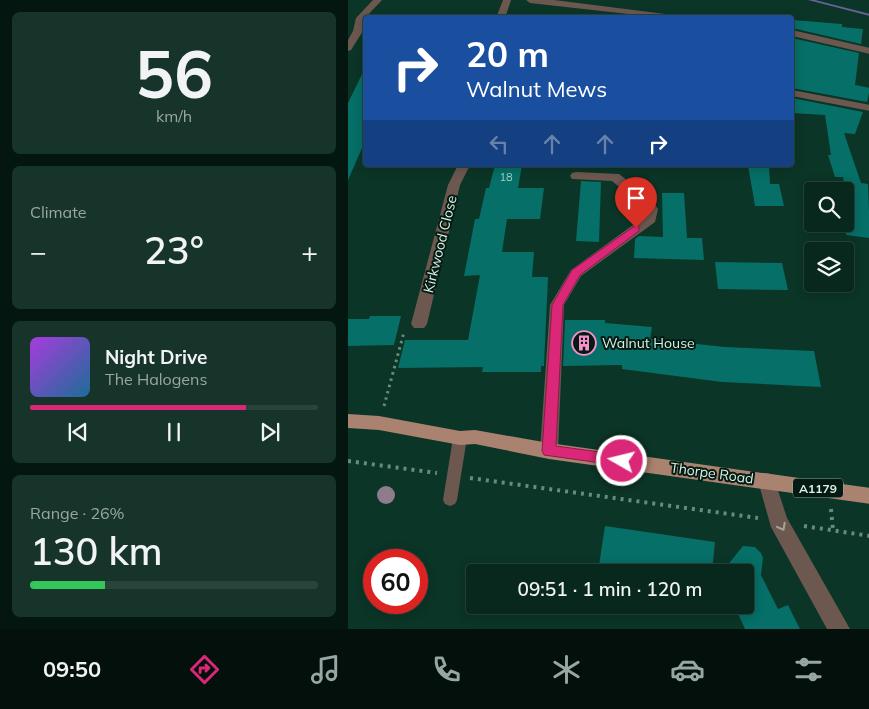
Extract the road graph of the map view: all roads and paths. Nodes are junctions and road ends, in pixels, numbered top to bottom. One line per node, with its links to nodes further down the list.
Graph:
1 (378, 0): 7 (street)
2 (507, 0): 4 (street)
3 (530, 0): 5 (street)
4 (501, 15)
5 (666, 15)
6 (348, 18): 7 (street)
7 (360, 18): 8 (street)
8 (362, 31): 10 (street)
9 (794, 34): 11 (street)
10 (348, 48)
11 (870, 51)
12 (794, 93): 13 (street)
13 (870, 108)
14 (463, 167): 16 (street, Kirkwood Close)
15 (576, 176): 20 (street)
16 (419, 324): 18 (path)
17 (348, 421): 18 (main road, Thorpe Road / A1179)
18 (379, 424): 19 (main road, Thorpe Road / A1179)
19 (460, 438): 20 (main road, Thorpe Road / A1179); 22 (lane)
20 (549, 451): 23 (main road, Thorpe Road / A1179)
21 (348, 461): 22 (path)
22 (454, 475): 25 (lane); 26 (path)
23 (767, 481): 24 (main road, Thorpe Road / A1179); 26 (street)
24 (870, 496)
25 (450, 500)
26 (778, 521): 27 (path); 28 (street, one-way to 28)
27 (870, 536)
28 (839, 629)

